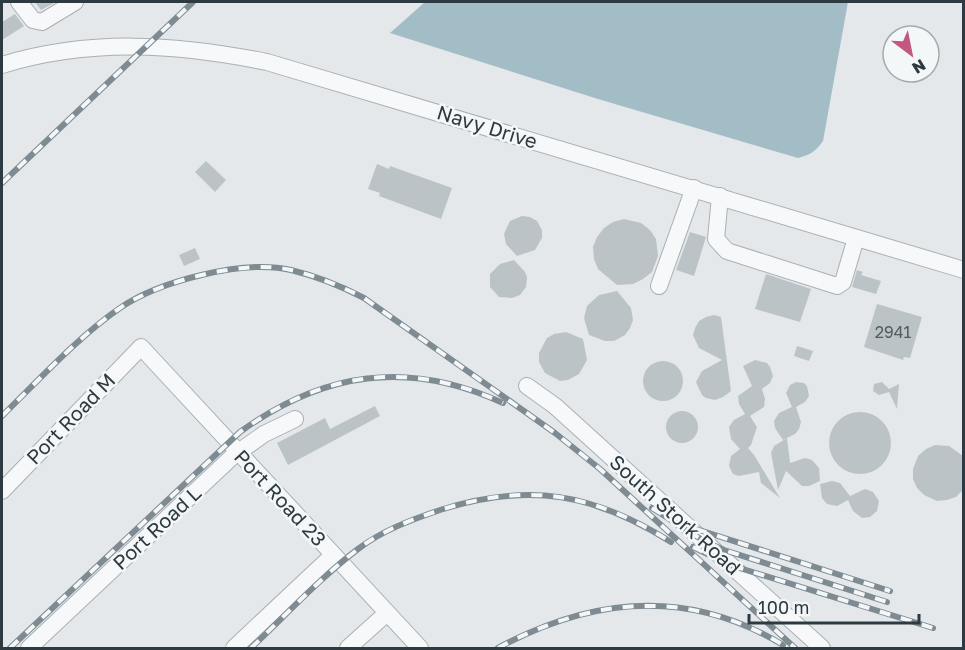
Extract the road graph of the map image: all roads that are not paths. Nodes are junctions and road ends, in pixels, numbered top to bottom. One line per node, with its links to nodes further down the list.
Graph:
1 (19, 2): 2 (street)
2 (75, 2)
3 (2, 65): 4 (street, Navy Drive)
4 (694, 188): 5 (street, Navy Drive); 8 (street)
5 (720, 196): 6 (street, Navy Drive); 6 (street)
6 (856, 238): 7 (street, Navy Drive)
7 (963, 270)
8 (659, 286)
9 (141, 347): 12 (street, Port Road 23); 13 (street, Port Road M)
10 (527, 386): 20 (street, South Stork Road)
11 (295, 419): 12 (street, Port Road L)
12 (238, 452): 14 (street, Port Road 23); 16 (street, Port Road L)
13 (2, 491)
14 (333, 555): 15 (street, Port Road 23); 17 (street)
15 (387, 613): 18 (street); 19 (street, Port Road 23)
16 (29, 648)
17 (234, 648)
18 (348, 648)
19 (420, 648)
20 (822, 648)

